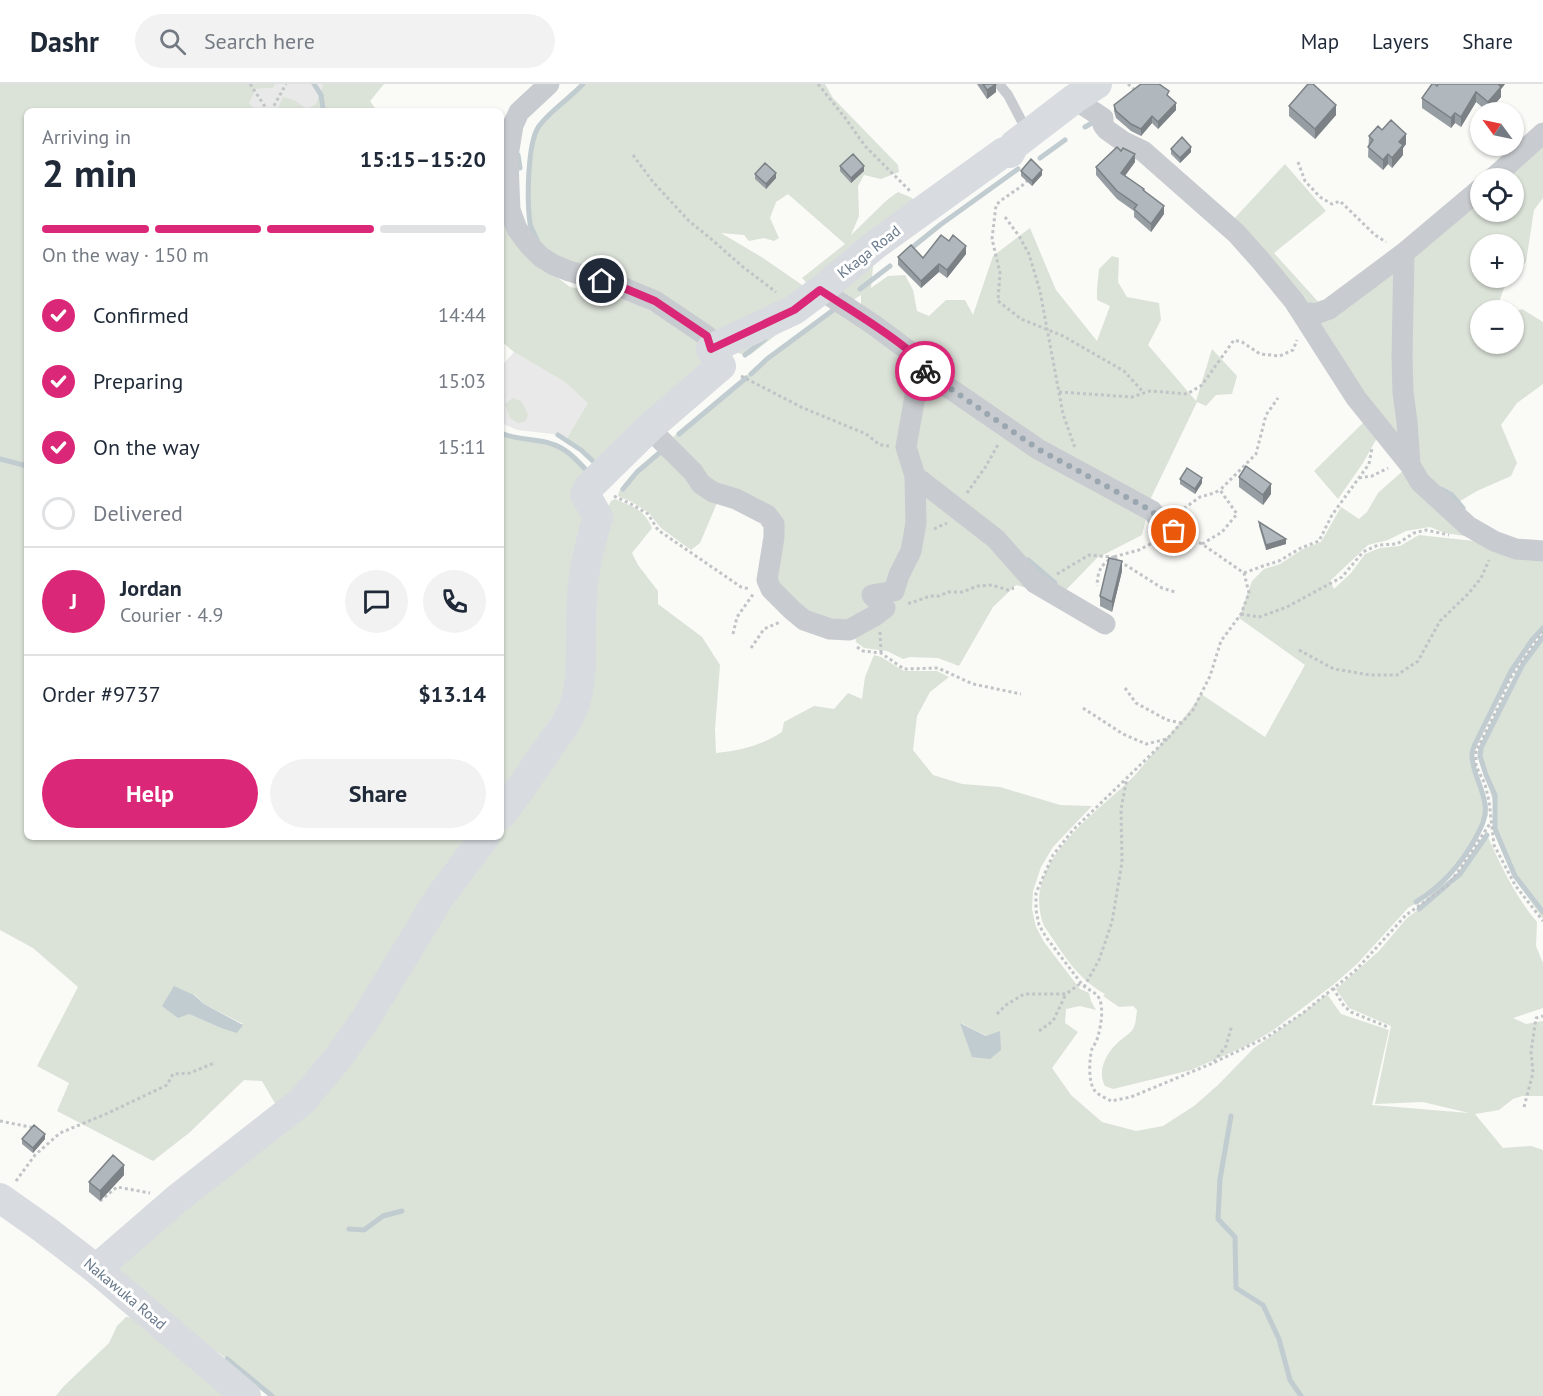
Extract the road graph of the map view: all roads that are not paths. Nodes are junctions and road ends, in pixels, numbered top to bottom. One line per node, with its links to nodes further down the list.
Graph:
1 (549, 84): 11 (street)
2 (999, 84): 5 (lane)
3 (1085, 92): 5 (street, Kkaga Road); 10 (street)
4 (1543, 133): 6 (street)
5 (1028, 134): 9 (street, Kkaga Road)
6 (1503, 168)
7 (1470, 197): 8 (street)
8 (1404, 253): 10 (street); 14 (street)
9 (820, 290): 11 (street, Kkaga Road); 12 (street)
10 (1304, 316): 14 (street)
11 (716, 357): 13 (street, Kkaga Road)
12 (920, 368): 15 (street); 16 (street)
13 (649, 428): 15 (street); 19 (street, Kkaga Road)
14 (1404, 466): 17 (street)
15 (915, 476): 18 (street)
16 (1169, 528)
17 (1543, 551)
18 (1106, 624)
19 (504, 811)
20 (482, 840): 22 (street)
21 (1, 1199): 22 (street, Nakawuka Road)
22 (96, 1269): 23 (street, Nakawuka Road)
23 (246, 1396)

